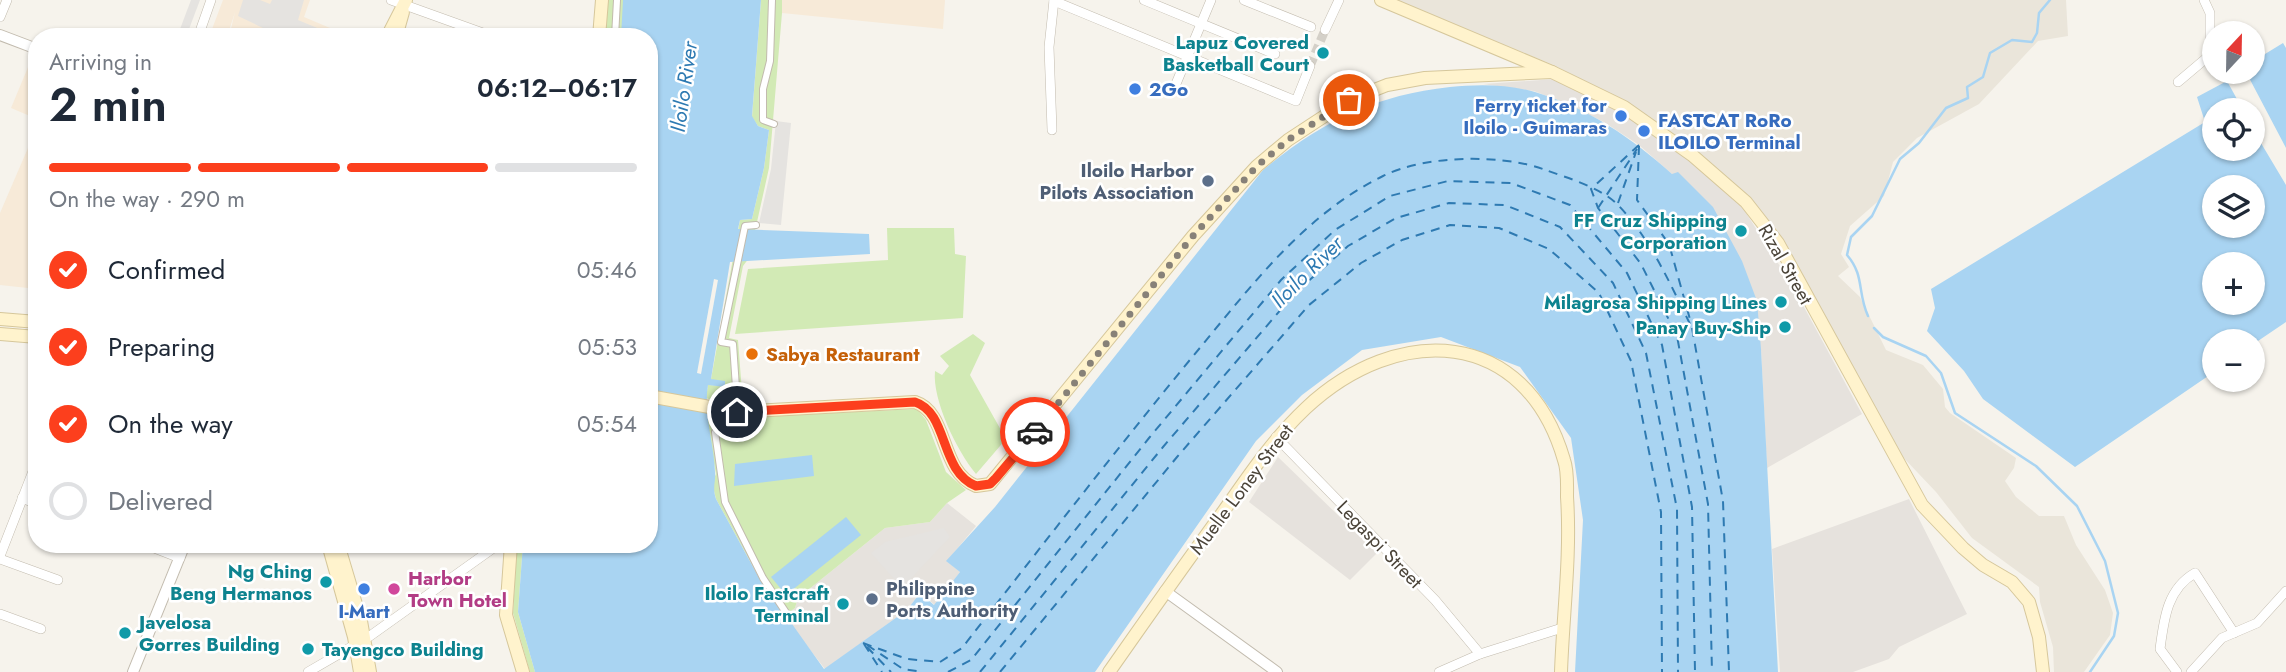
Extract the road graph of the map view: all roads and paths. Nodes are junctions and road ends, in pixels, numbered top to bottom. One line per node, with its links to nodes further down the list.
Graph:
1 (7, 0): 15 (street)
2 (211, 0): 18 (street)
3 (391, 0): 14 (street)
4 (602, 0): 22 (main road)
5 (617, 0): 23 (street)
6 (772, 0): 33 (street)
7 (1144, 0): 16 (street)
8 (1211, 0): 16 (street)
9 (1244, 0): 17 (street)
10 (1339, 0): 24 (street)
11 (1381, 0): 30 (main road, Rizal Street)
12 (2204, 0): 31 (street)
13 (1054, 1): 28 (street); 34 (street)
14 (405, 2): 19 (main road); 20 (main road); 21 (street)
15 (0, 17)
16 (1202, 22): 27 (street); 28 (street)
17 (1311, 27)
18 (201, 28)
19 (392, 28)
20 (398, 28)
21 (471, 28)
22 (600, 28)
23 (615, 28)
24 (1325, 30)
25 (0, 34): 26 (street)
26 (28, 45)
27 (1275, 54)
28 (1187, 56): 29 (street); 32 (street)
29 (1310, 66)
30 (1552, 72): 40 (main road); 74 (main road, Rizal Street)
31 (2178, 82)
32 (1173, 91)
33 (774, 124)
34 (1052, 130)
35 (756, 225): 41 (street)
36 (0, 319): 37 (main road)
37 (28, 321)
38 (0, 334): 39 (main road)
39 (28, 336)
40 (658, 398)
41 (737, 402)
42 (734, 421): 59 (street)
43 (1276, 437): 56 (main road, Muelle Loney Street); 60 (main road, Muelle Loney Street); 64 (street, Legaspi Street)
44 (28, 483): 45 (street)
45 (22, 498): 46 (street); 53 (street)
46 (28, 500)
47 (167, 553): 54 (street)
48 (182, 553): 54 (street)
49 (331, 553): 63 (main road)
50 (340, 553): 63 (main road)
51 (486, 553): 63 (street)
52 (510, 553): 69 (main road)
53 (0, 557): 55 (street)
54 (180, 558): 65 (street)
55 (58, 580)
56 (1165, 591): 70 (main road, Muelle Loney Street); 71 (street)
57 (2286, 591): 62 (street)
58 (0, 614): 61 (street)
59 (787, 614)
60 (1562, 628): 64 (street); 73 (main road, Muelle Loney Street)
61 (41, 629)
62 (2234, 633): 75 (street); 76 (street)
63 (361, 641): 66 (street); 67 (main road); 68 (main road)
64 (1480, 654): 72 (street)
65 (133, 672)
66 (308, 672)
67 (360, 672)
68 (370, 672)
69 (523, 672)
70 (1109, 672)
71 (1277, 672)
72 (1439, 672)
73 (1561, 672)
74 (2042, 672)
75 (2177, 672)
76 (2191, 672)

